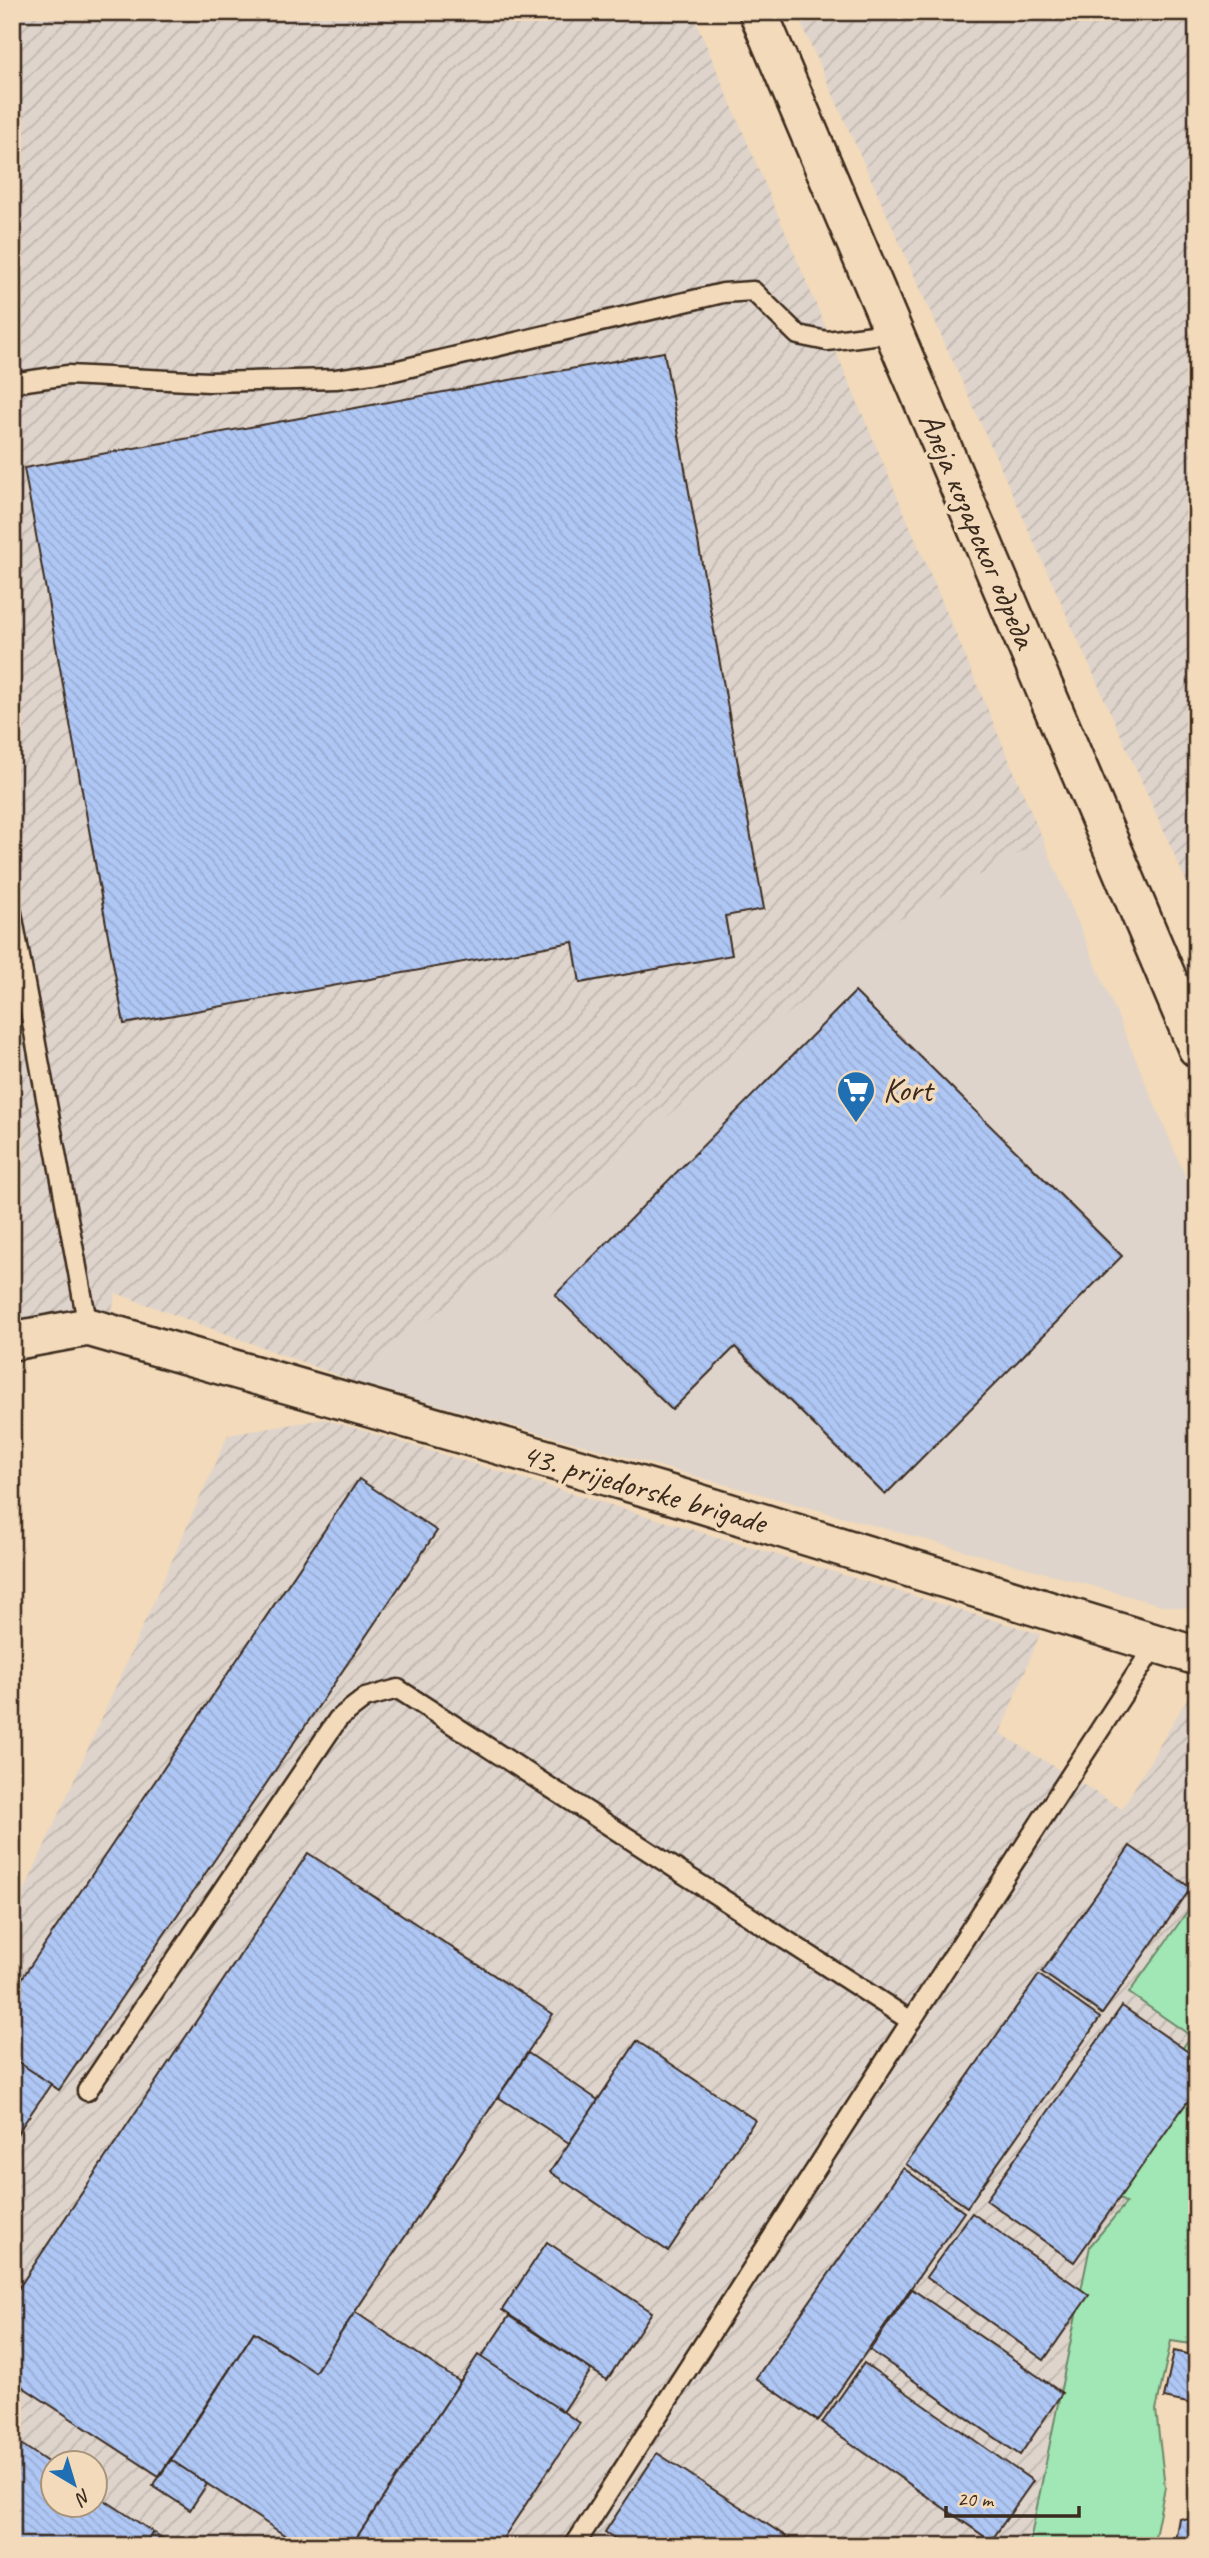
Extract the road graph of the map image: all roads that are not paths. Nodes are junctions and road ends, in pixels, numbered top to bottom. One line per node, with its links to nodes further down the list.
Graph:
1 (758, 12): 2 (street, Алеја козарског одреда)
2 (896, 332): 3 (lane); 5 (street, Алеја козарског одреда)
3 (12, 383)
4 (12, 913): 6 (lane)
5 (1197, 1048)
6 (88, 1327): 7 (street); 8 (street, 43. prijedorske brigade)
7 (12, 1341)
8 (1155, 1644): 9 (street, 43. prijedorske brigade); 10 (lane)
9 (1197, 1656)
10 (911, 2021): 11 (lane); 12 (lane)
11 (87, 2091)
12 (574, 2546)

